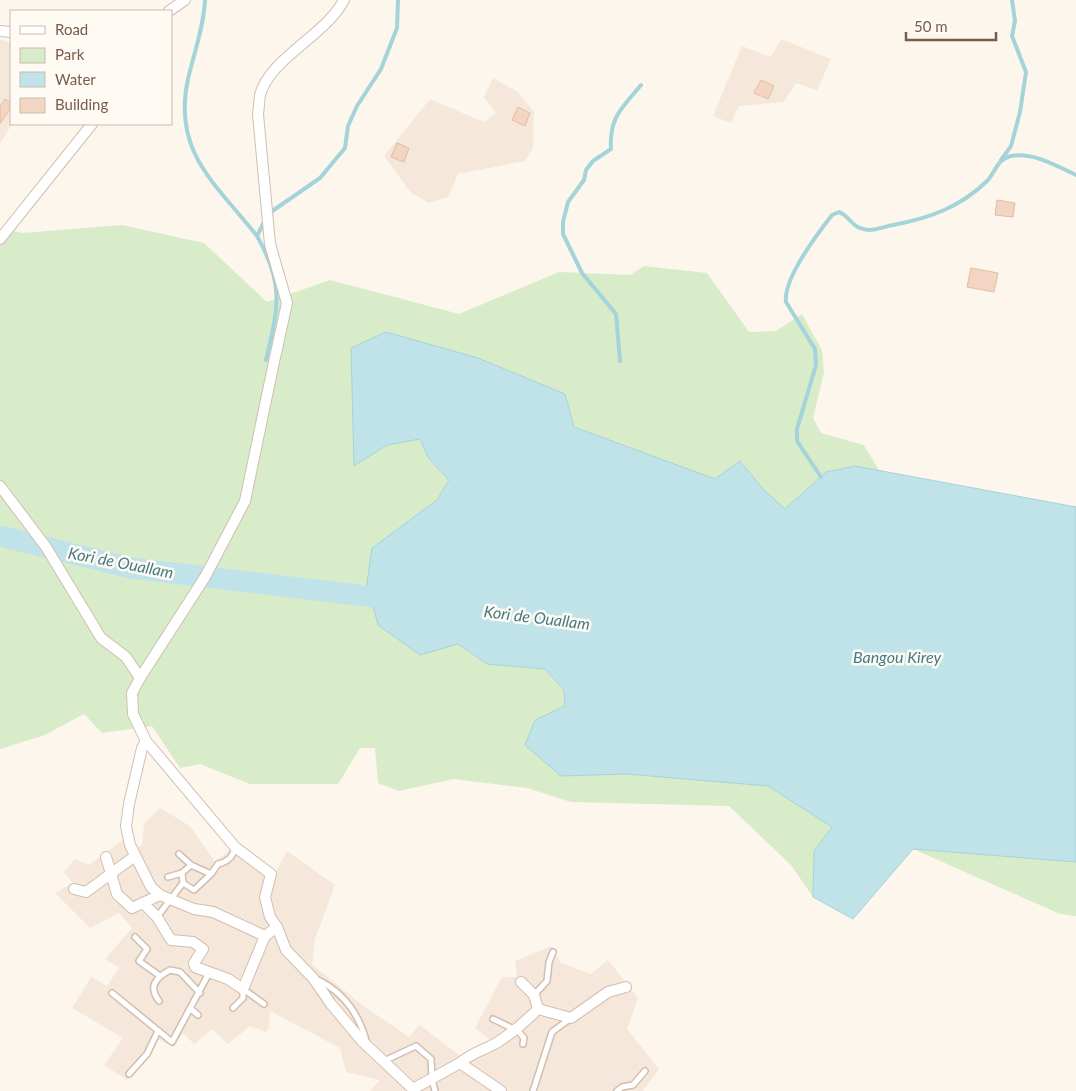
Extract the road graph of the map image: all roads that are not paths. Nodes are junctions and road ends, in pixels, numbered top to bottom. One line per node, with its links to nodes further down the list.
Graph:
1 (185, 0): 3 (street)
2 (344, 0): 7 (street)
3 (170, 10)
4 (91, 125): 5 (street)
5 (0, 239)
6 (0, 486): 7 (street)
7 (140, 678): 8 (street)
8 (146, 741): 9 (street); 11 (street)
9 (235, 847): 16 (lane); 23 (street)
10 (179, 854): 13 (lane)
11 (135, 856): 14 (street); 20 (street)
12 (106, 857): 14 (street)
13 (191, 865): 15 (lane); 16 (lane)
14 (110, 873): 19 (street); 21 (street)
15 (182, 873): 17 (lane); 18 (lane)
16 (211, 874): 18 (lane)
17 (168, 876)
18 (183, 883): 20 (lane)
19 (74, 889)
20 (165, 897): 21 (street); 22 (lane); 24 (street)
21 (143, 903): 22 (street)
22 (157, 917): 27 (street)
23 (277, 927): 24 (street); 46 (street)
24 (265, 936): 31 (street)
25 (135, 938): 28 (lane)
26 (553, 952): 34 (lane)
27 (209, 974): 31 (street); 33 (lane)
28 (160, 976): 33 (lane); 35 (lane)
29 (521, 982): 34 (street)
30 (626, 988): 41 (street)
31 (243, 989): 36 (lane); 37 (lane)
32 (112, 993): 44 (lane)
33 (200, 993): 38 (lane)
34 (534, 996): 39 (street)
35 (159, 1001)
36 (264, 1004)
37 (233, 1008)
38 (191, 1009): 40 (lane); 44 (lane)
39 (538, 1009): 41 (street); 43 (street)
40 (198, 1016)
41 (571, 1018): 54 (lane)
42 (493, 1019): 43 (lane)
43 (513, 1029): 45 (lane); 47 (street)
44 (158, 1031): 49 (lane)
45 (523, 1044)
46 (384, 1061): 50 (lane); 51 (street)
47 (460, 1063): 50 (street); 53 (street)
48 (645, 1071): 55 (lane)
49 (128, 1074)
50 (432, 1078): 51 (street); 52 (lane)
51 (413, 1090)
52 (436, 1091)
53 (501, 1091)
54 (533, 1091)
55 (617, 1091)

